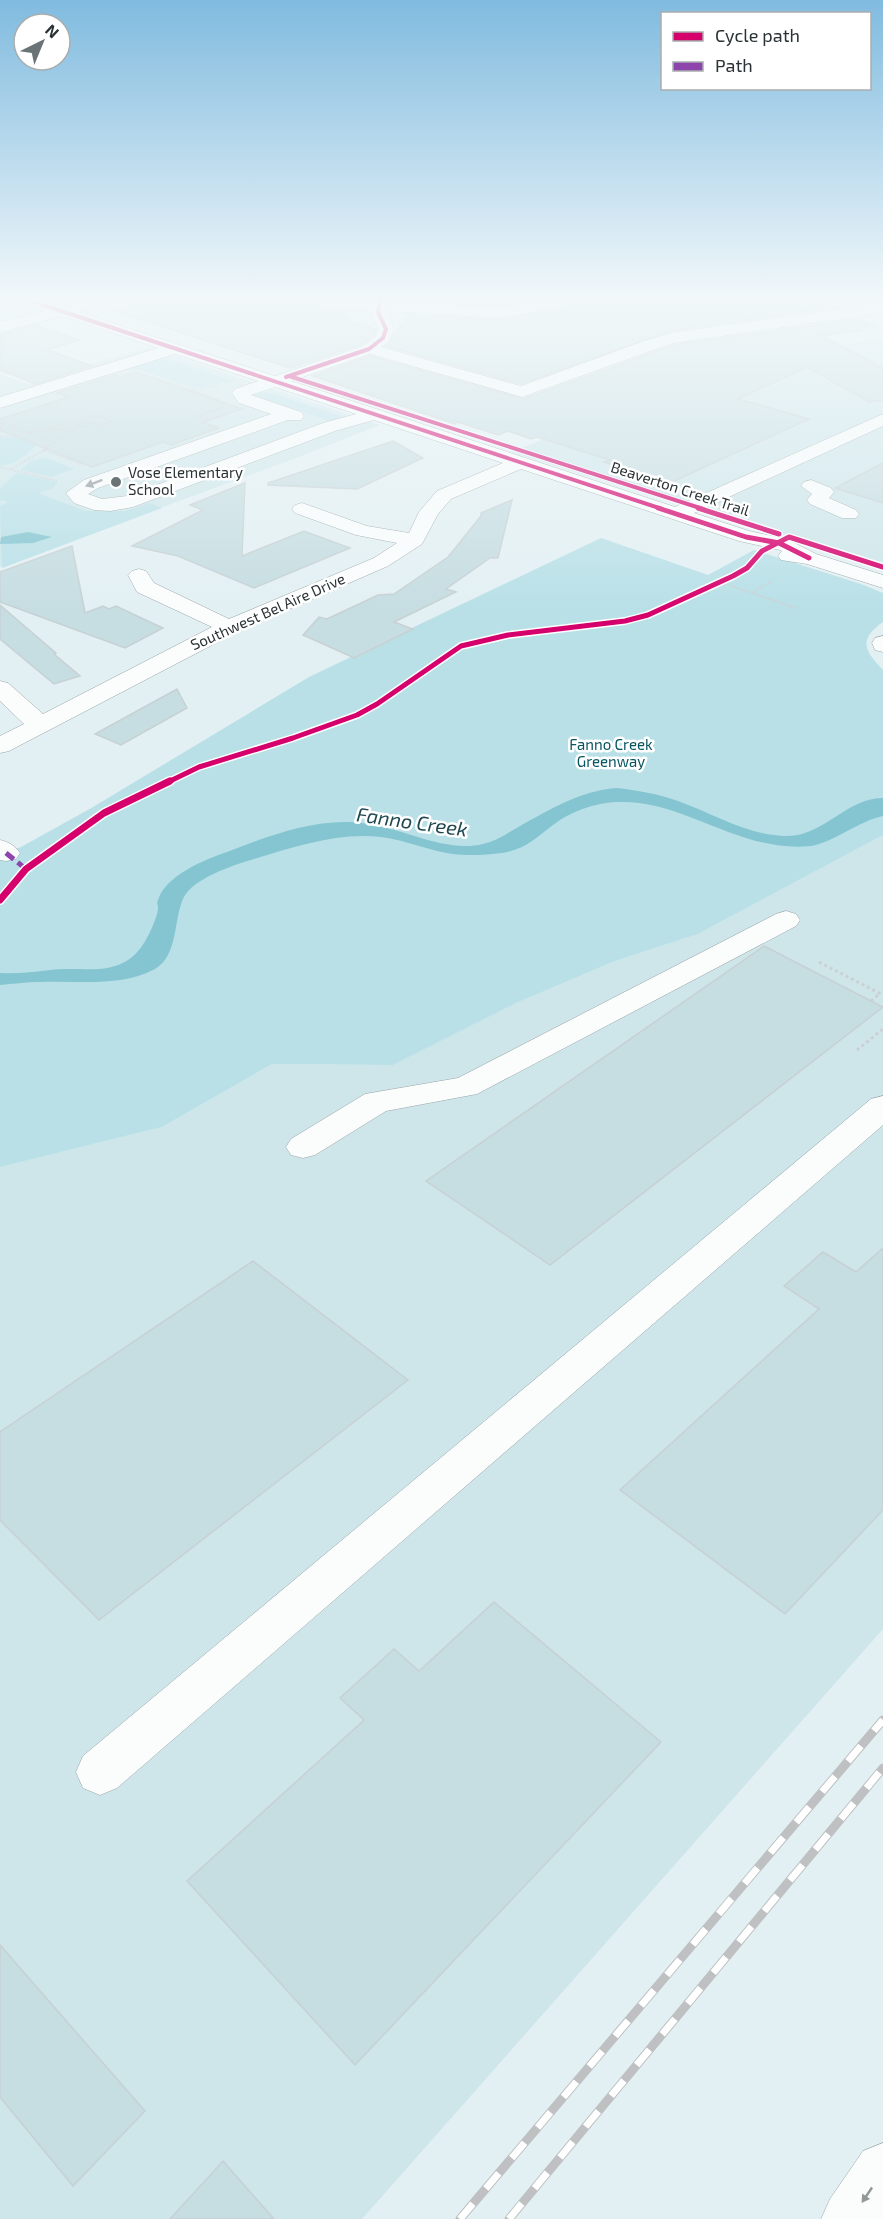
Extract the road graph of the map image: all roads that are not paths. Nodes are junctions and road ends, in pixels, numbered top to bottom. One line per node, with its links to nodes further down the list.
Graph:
1 (259, 404): 3 (main road)
2 (338, 404): 4 (main road)
3 (288, 414): 6 (main road); 6 (main road, one-way to 6)
4 (372, 415): 6 (main road); 7 (main road)
5 (883, 419): 10 (main road)
6 (329, 427)
7 (519, 463): 10 (main road); 12 (main road)
8 (811, 486): 11 (main road)
9 (302, 508): 12 (main road)
10 (676, 514): 14 (main road)
11 (849, 514)
12 (415, 540): 15 (main road, Southwest Bel Aire Drive)
13 (139, 575): 15 (main road)
14 (883, 582)
15 (229, 627): 17 (main road, Southwest Bel Aire Drive)
16 (0, 688): 17 (main road)
17 (40, 725): 18 (main road, Southwest Bel Aire Drive)
18 (0, 746)
19 (786, 920): 21 (main road)
20 (883, 1107): 22 (main road)
21 (303, 1148)
22 (100, 1772)
23 (883, 2171): 24 (main road, one-way to 24)
24 (850, 2219)

